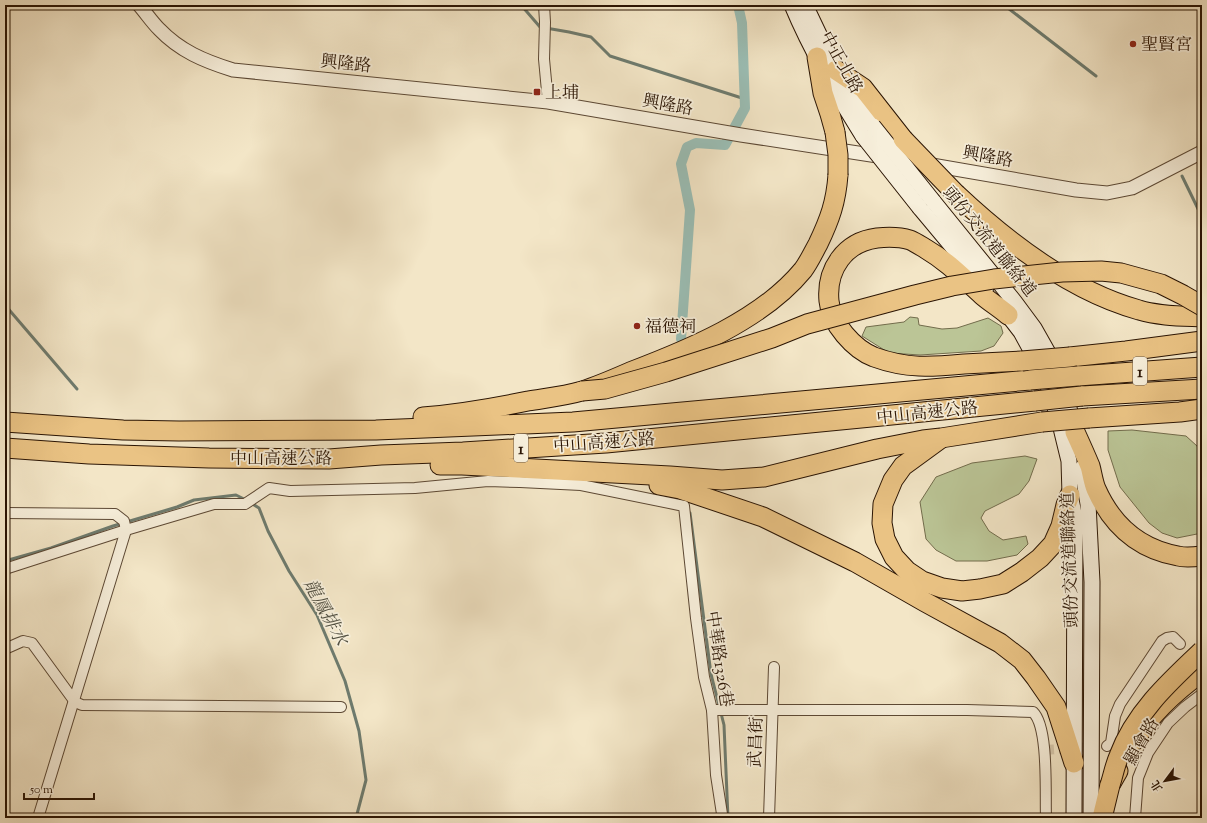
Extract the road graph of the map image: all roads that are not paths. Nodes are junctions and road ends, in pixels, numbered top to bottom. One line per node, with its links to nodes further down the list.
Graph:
1 (139, 5): 7 (street, 興隆路)
2 (544, 5): 7 (street)
3 (792, 5): 5 (main road, 中正北路)
4 (805, 5): 6 (main road, 中正北路)
5 (817, 57): 8 (main road, 中正北路); 16 (highway, bridge)
6 (836, 70): 8 (main road, 中正北路); 12 (highway, bridge)
7 (548, 102): 9 (street, 興隆路)
8 (868, 131): 11 (main road, 頭份交流道聯絡道, bridge); 22 (main road, 頭份交流道聯絡道, bridge)
9 (1202, 152)
10 (1202, 306): 16 (highway, bridge)
11 (1008, 315): 13 (highway, bridge); 27 (main road, 頭份交流道聯絡道)
12 (1202, 317)
13 (1202, 341)
14 (1202, 367): 21 (highway, 中山高速公路 / 1, bridge)
15 (1202, 389): 25 (highway, 中山高速公路 / 1, bridge)
16 (582, 391): 21 (highway)
17 (1202, 408): 18 (highway)
18 (1180, 412): 19 (highway); 23 (highway, bridge)
19 (1202, 416)
20 (5, 422): 21 (highway, 中山高速公路 / 1)
21 (342, 429)
22 (1075, 432): 30 (highway); 51 (main road, 頭份交流道聯絡道)
23 (941, 438): 26 (highway); 27 (highway)
24 (5, 448): 25 (highway, 中山高速公路 / 1)
25 (329, 459): 26 (highway)
26 (558, 470): 43 (highway)
27 (1070, 495): 43 (main road, 頭份交流道聯絡道)
28 (5, 513): 29 (street)
29 (126, 530): 31 (street); 38 (street); 40 (street, 中華路1326巷)
30 (1202, 556)
31 (5, 569)
32 (1180, 644): 42 (street)
33 (5, 649): 38 (street)
34 (1202, 651): 44 (highway, bridge)
35 (774, 666): 41 (street, 武昌街)
36 (1202, 672): 44 (highway)
37 (1202, 694): 53 (street, 顯會路)
38 (75, 702): 39 (street); 45 (street)
39 (340, 707)
40 (714, 710): 41 (street); 46 (street, 中華路1326巷)
41 (772, 710): 47 (street, 武昌街); 48 (street)
42 (1107, 746)
43 (1074, 763): 49 (main road); 50 (main road, 頭份交流道聯絡道)
44 (1110, 785): 52 (highway)
45 (38, 818)
46 (721, 818)
47 (769, 818)
48 (1046, 818)
49 (1065, 818)
50 (1074, 818)
51 (1091, 818)
52 (1102, 818)
53 (1135, 818)

